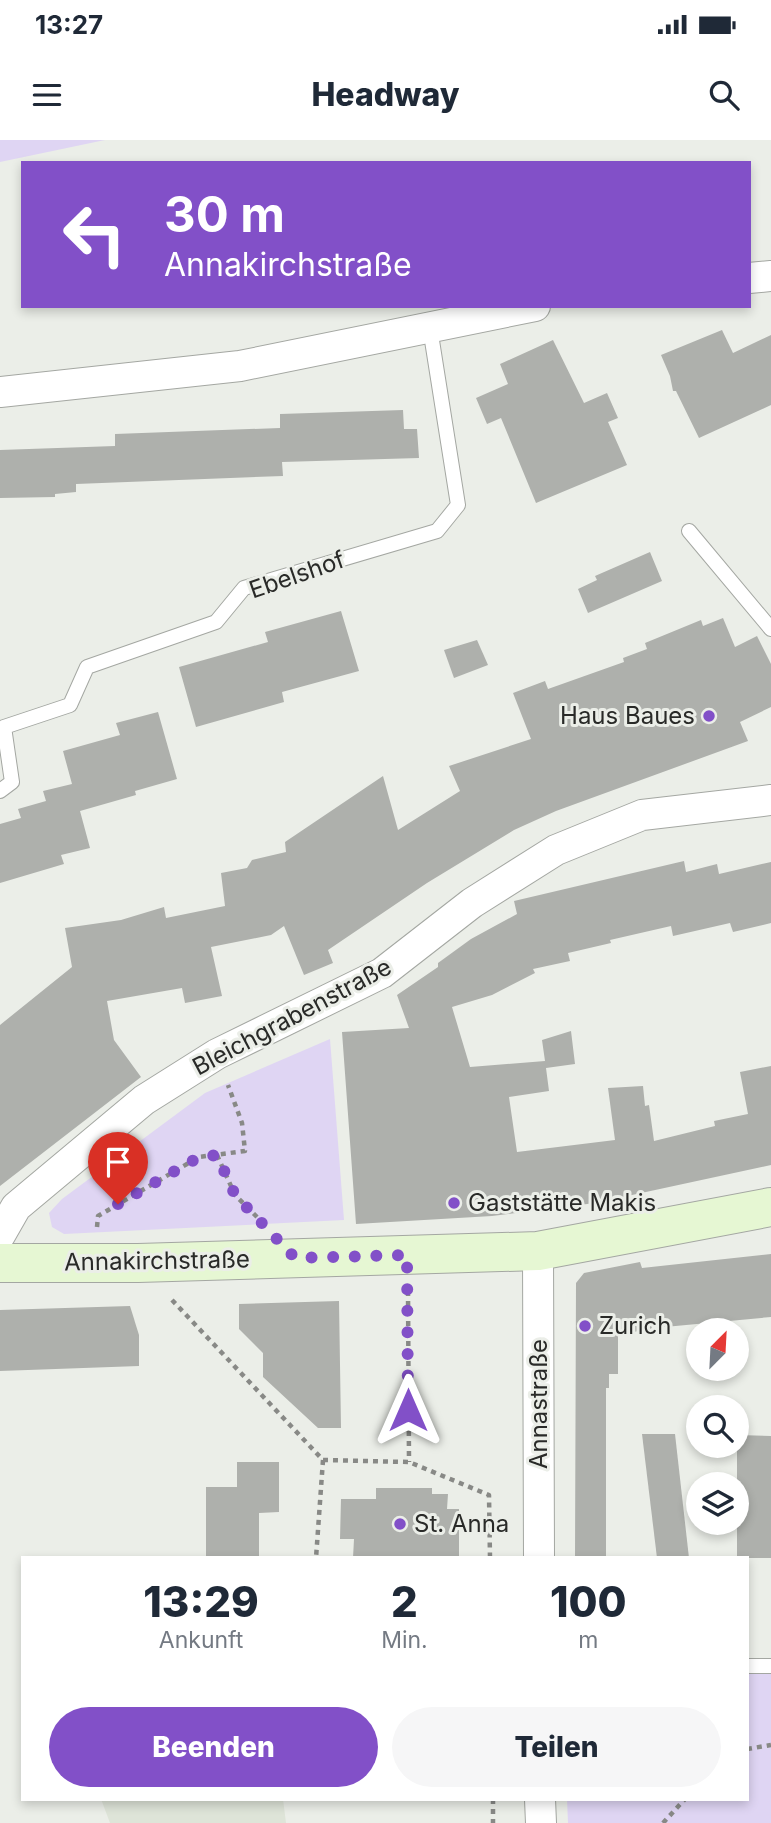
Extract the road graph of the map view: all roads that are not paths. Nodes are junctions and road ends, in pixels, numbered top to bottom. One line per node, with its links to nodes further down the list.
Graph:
1 (771, 276): 2 (street)
2 (751, 278)
3 (525, 308): 4 (street)
4 (430, 328): 5 (street); 8 (lane, Ebelshof)
5 (0, 391)
6 (689, 531): 7 (lane)
7 (771, 629)
8 (2, 727): 9 (lane, Ebelshof)
9 (6, 786)
10 (771, 800): 12 (street, Bleichgrabenstraße)
11 (771, 1207): 13 (street, Annakirchstraße)
12 (0, 1235)
13 (538, 1251): 14 (street, Annakirchstraße); 15 (street, Annastraße)
14 (0, 1263)
15 (539, 1556)
16 (749, 1666): 17 (lane)
17 (771, 1666)
18 (540, 1801): 19 (street)
19 (541, 1823)

